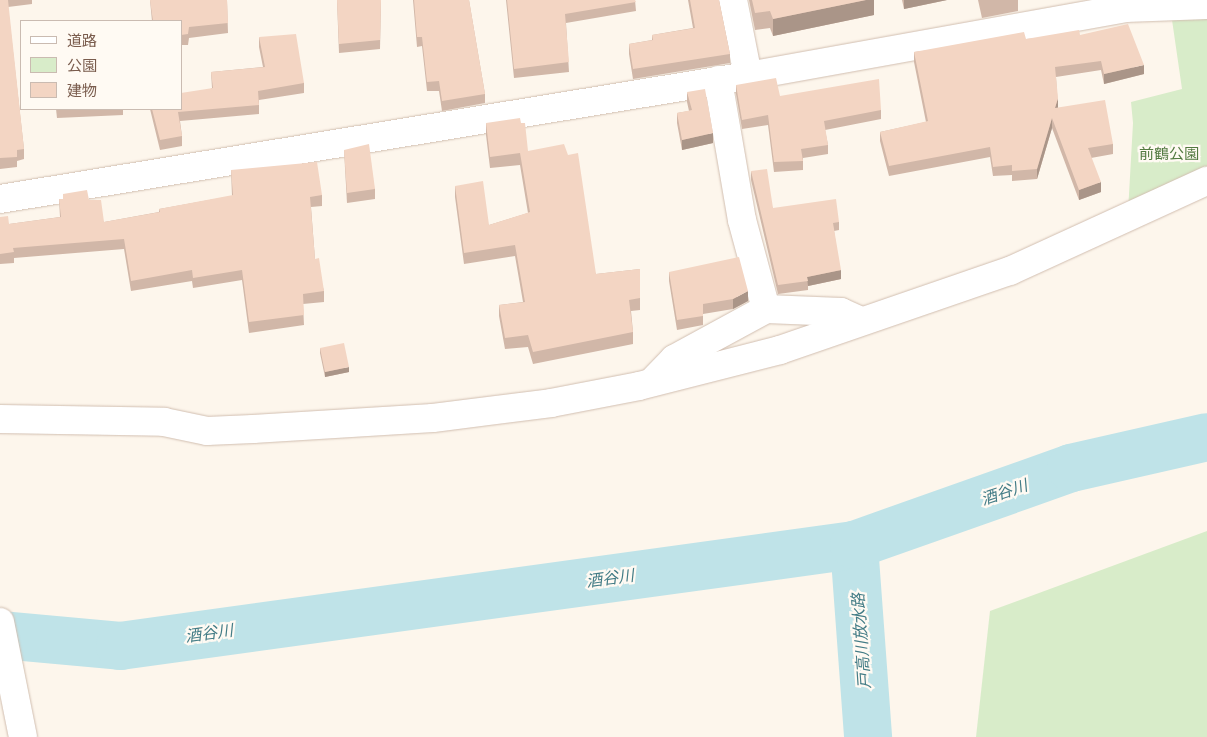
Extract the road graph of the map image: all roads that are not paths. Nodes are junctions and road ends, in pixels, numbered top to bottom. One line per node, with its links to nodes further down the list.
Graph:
1 (733, 0): 4 (street)
2 (1124, 4): 3 (street); 4 (street)
3 (1207, 5)
4 (748, 76): 5 (street)
5 (718, 80): 7 (street); 8 (street)
6 (1207, 181): 9 (street)
7 (0, 199)
8 (766, 308): 9 (street); 10 (street)
9 (861, 321): 10 (street)
10 (651, 383): 11 (street)
11 (0, 419)
12 (0, 622): 13 (street)
13 (23, 737)

